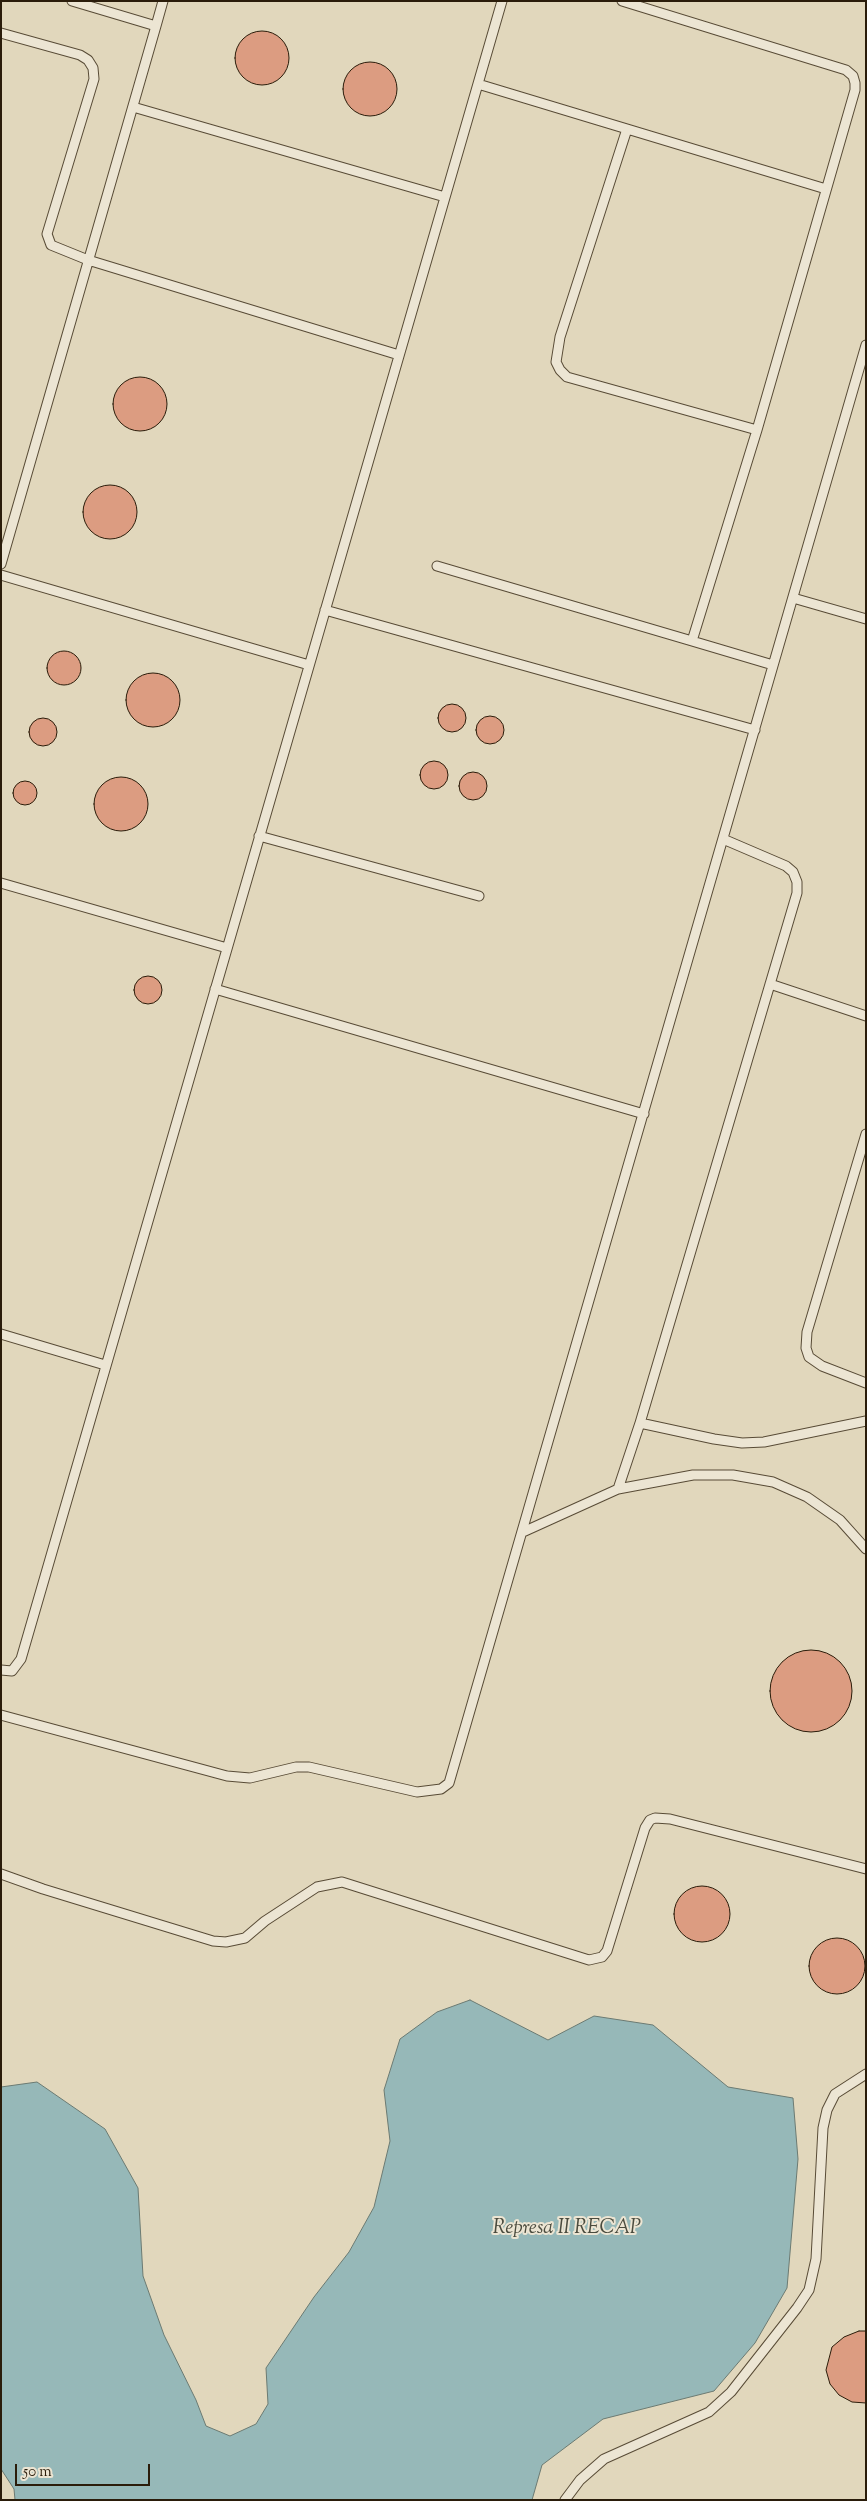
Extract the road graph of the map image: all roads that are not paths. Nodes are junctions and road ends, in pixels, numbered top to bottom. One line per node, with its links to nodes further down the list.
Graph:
1 (72, 1): 5 (lane)
2 (163, 1): 5 (lane)
3 (502, 1): 7 (lane)
4 (622, 1): 10 (lane)
5 (156, 26): 8 (lane)
6 (1, 33): 12 (lane)
7 (478, 84): 9 (lane); 11 (lane)
8 (133, 107): 11 (lane); 12 (lane)
9 (628, 129): 10 (lane); 15 (lane)
10 (826, 189): 15 (lane)
11 (445, 197): 14 (lane)
12 (88, 260): 14 (lane); 16 (lane)
13 (865, 350): 19 (lane)
14 (399, 355): 20 (lane)
15 (757, 430): 22 (lane)
16 (1, 564)
17 (437, 566): 22 (lane)
18 (1, 575): 24 (lane)
19 (793, 598): 21 (lane); 23 (lane)
20 (325, 610): 24 (lane); 25 (lane)
21 (866, 618)
22 (692, 641): 23 (lane)
23 (773, 665): 25 (lane)
24 (309, 666): 26 (lane)
25 (754, 730): 27 (lane)
26 (259, 836): 29 (lane); 30 (lane)
27 (723, 839): 31 (lane); 34 (lane)
28 (1, 883): 30 (lane)
29 (479, 896)
30 (227, 948): 32 (lane)
31 (770, 984): 33 (lane); 40 (lane)
32 (215, 989): 34 (lane); 37 (lane)
33 (866, 1016)
34 (644, 1114): 42 (lane)
35 (866, 1134): 38 (lane)
36 (1, 1334): 37 (lane)
37 (105, 1365): 44 (lane)
38 (866, 1382)
39 (866, 1421): 40 (lane)
40 (640, 1423): 41 (lane)
41 (618, 1489): 42 (lane); 43 (lane)
42 (523, 1532): 45 (lane)
43 (866, 1550)
44 (1, 1670)
45 (1, 1715)
46 (866, 1869): 47 (lane)
47 (1, 1874)
48 (866, 2074): 49 (lane)
49 (565, 2500)

